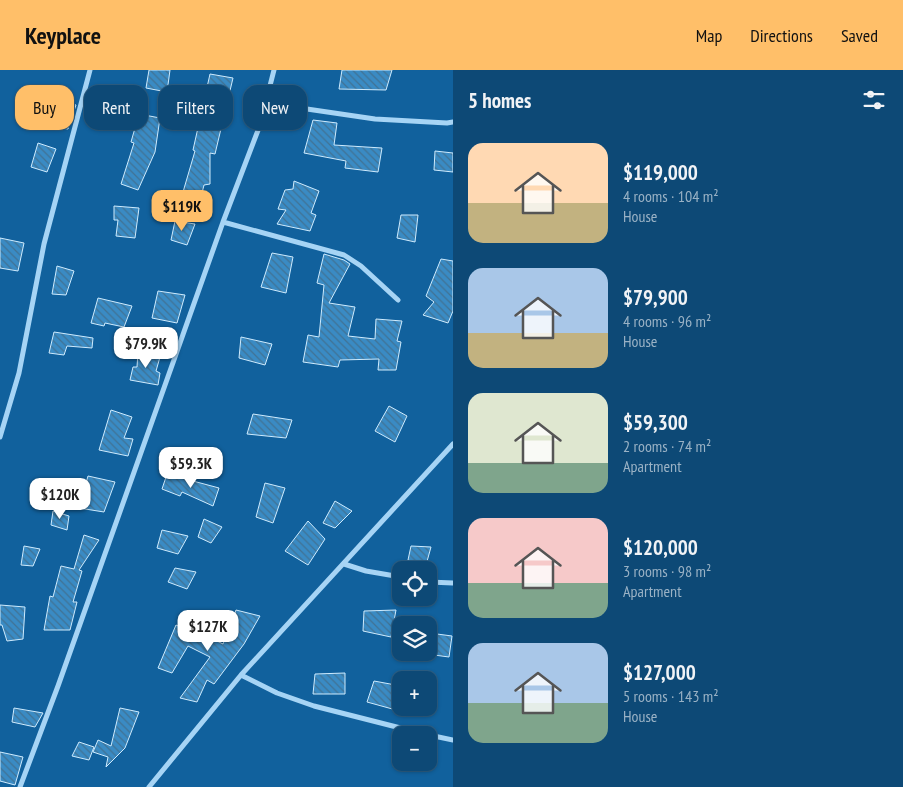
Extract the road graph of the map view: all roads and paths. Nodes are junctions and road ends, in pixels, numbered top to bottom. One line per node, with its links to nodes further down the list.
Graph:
1 (90, 70): 9 (street)
2 (274, 70): 3 (street)
3 (270, 85)
4 (307, 109): 5 (street)
5 (453, 122)
6 (258, 130): 7 (street)
7 (223, 222): 8 (street); 19 (street)
8 (398, 300)
9 (0, 437)
10 (453, 444): 11 (street)
11 (344, 564): 12 (street); 15 (street)
12 (392, 575)
13 (437, 582): 14 (street)
14 (453, 583)
15 (240, 675): 16 (street); 20 (street)
16 (393, 726)
17 (437, 737): 18 (street)
18 (453, 740)
19 (20, 787)
20 (149, 787)

